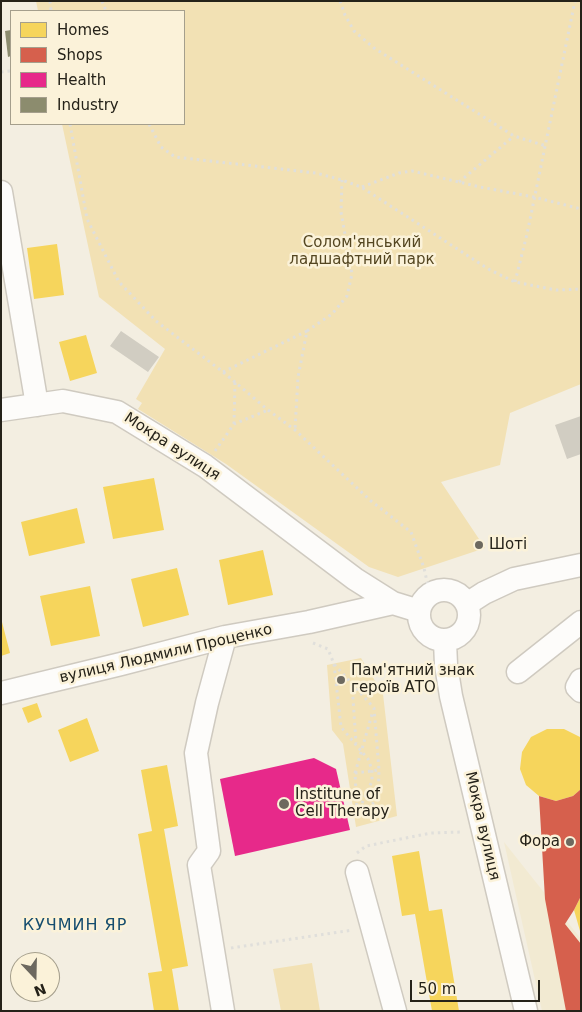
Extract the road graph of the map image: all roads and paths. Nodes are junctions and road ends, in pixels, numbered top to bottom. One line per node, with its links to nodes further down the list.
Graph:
1 (340, 1): 5 (path)
2 (575, 1): 6 (path)
3 (70, 125): 16 (path)
4 (150, 125): 7 (path)
5 (514, 136): 6 (path); 8 (path)
6 (546, 146): 11 (path)
7 (342, 180): 9 (path); 15 (path)
8 (459, 182): 9 (path); 11 (path)
9 (362, 187): 13 (path)
10 (1, 192): 18 (street)
11 (534, 196): 12 (path); 13 (path)
12 (581, 209)
13 (515, 282): 14 (path)
14 (581, 289)
15 (307, 331): 16 (path); 22 (path)
16 (223, 372): 17 (path)
17 (235, 382): 20 (path); 21 (path)
18 (37, 405): 19 (street, Мокра вулиця); 23 (street, Мокра вулиця)
19 (1, 410)
20 (268, 410): 21 (path); 22 (path)
21 (234, 424): 23 (path)
22 (295, 430): 25 (path)
23 (205, 466): 26 (street, Мокра вулиця)
24 (581, 565): 27 (street)
25 (428, 586)
26 (393, 604): 28 (street, вулиця Людмили Проценко); 30 (street, вулиця Людмили Проценко)
27 (467, 604): 28 (street); 31 (street)
28 (419, 611): 31 (street)
29 (581, 622): 34 (street)
30 (225, 637): 38 (street, вулиця Людмили Проценко); 49 (street)
31 (446, 640): 52 (street, Мокра вулиця)
32 (313, 644): 33 (path)
33 (334, 664): 36 (path); 40 (path)
34 (518, 672)
35 (581, 680): 37 (street)
36 (352, 684): 39 (path); 40 (path)
37 (581, 691)
38 (1, 693)
39 (374, 708): 41 (path); 43 (path)
40 (356, 744): 41 (path)
41 (361, 750): 42 (path); 44 (path)
42 (372, 770): 43 (path); 44 (path); 45 (path)
43 (379, 770): 45 (path)
44 (355, 773): 45 (path)
45 (357, 814)
46 (462, 832): 47 (path)
47 (357, 872): 48 (street)
48 (372, 927): 49 (path); 51 (street)
49 (213, 950): 50 (street)
50 (223, 1011)
51 (395, 1011)
52 (526, 1011)

